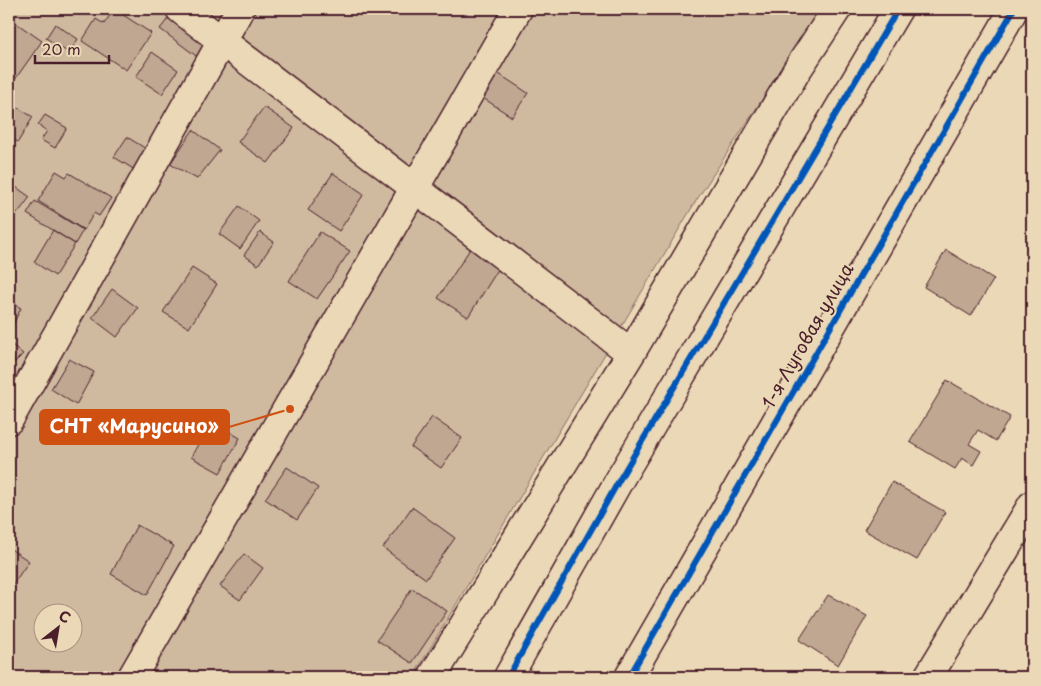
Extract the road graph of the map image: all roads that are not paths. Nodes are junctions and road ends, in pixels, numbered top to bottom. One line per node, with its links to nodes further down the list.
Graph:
1 (180, 9): 7 (street)
2 (240, 9): 7 (street)
3 (518, 9): 8 (street)
4 (837, 9): 9 (street)
5 (897, 9): 14 (street)
6 (1014, 9): 15 (street, 1-я Луговая улица)
7 (222, 39): 8 (street); 10 (street)
8 (415, 188): 9 (street); 12 (street)
9 (631, 352): 13 (street)
10 (9, 420)
11 (1032, 505): 16 (street)
12 (132, 677)
13 (432, 677)
14 (508, 677)
15 (629, 677)
16 (928, 677)

